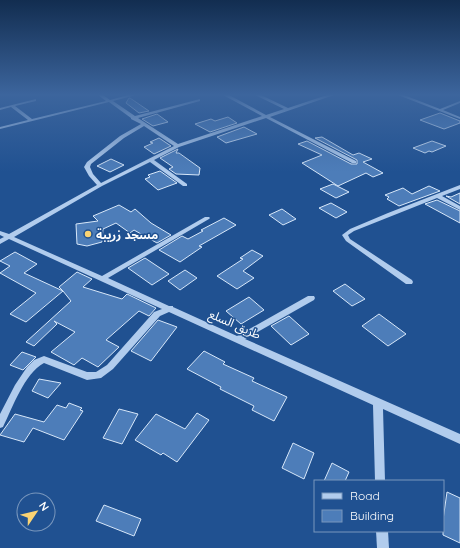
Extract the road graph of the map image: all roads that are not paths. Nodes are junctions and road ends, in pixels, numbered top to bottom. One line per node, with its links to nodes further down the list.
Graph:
1 (28, 121): 6 (street)
2 (137, 121): 5 (street)
3 (252, 121): 7 (street)
4 (275, 121): 9 (street)
5 (143, 125): 7 (street); 10 (street)
6 (0, 127)
7 (177, 146): 8 (street)
8 (150, 159): 10 (street); 11 (street)
9 (354, 162)
10 (100, 185): 17 (street)
11 (185, 185)
12 (460, 187): 13 (street)
13 (438, 196): 14 (street); 20 (street)
14 (460, 208)
15 (206, 218): 19 (street)
16 (0, 233): 17 (street, طريق السلع)
17 (8, 236): 18 (street); 19 (street, طريق السلع)
18 (0, 242)
19 (103, 278): 22 (street, طريق السلع)
20 (409, 282)
21 (311, 298): 23 (street)
22 (170, 308): 23 (street, طريق السلع); 25 (street)
23 (238, 339): 24 (street, طريق السلع)
24 (378, 402): 26 (street, طريق السلع); 27 (street)
25 (0, 424)
26 (460, 440)
27 (380, 480)
28 (382, 532): 29 (street)
29 (382, 548)

